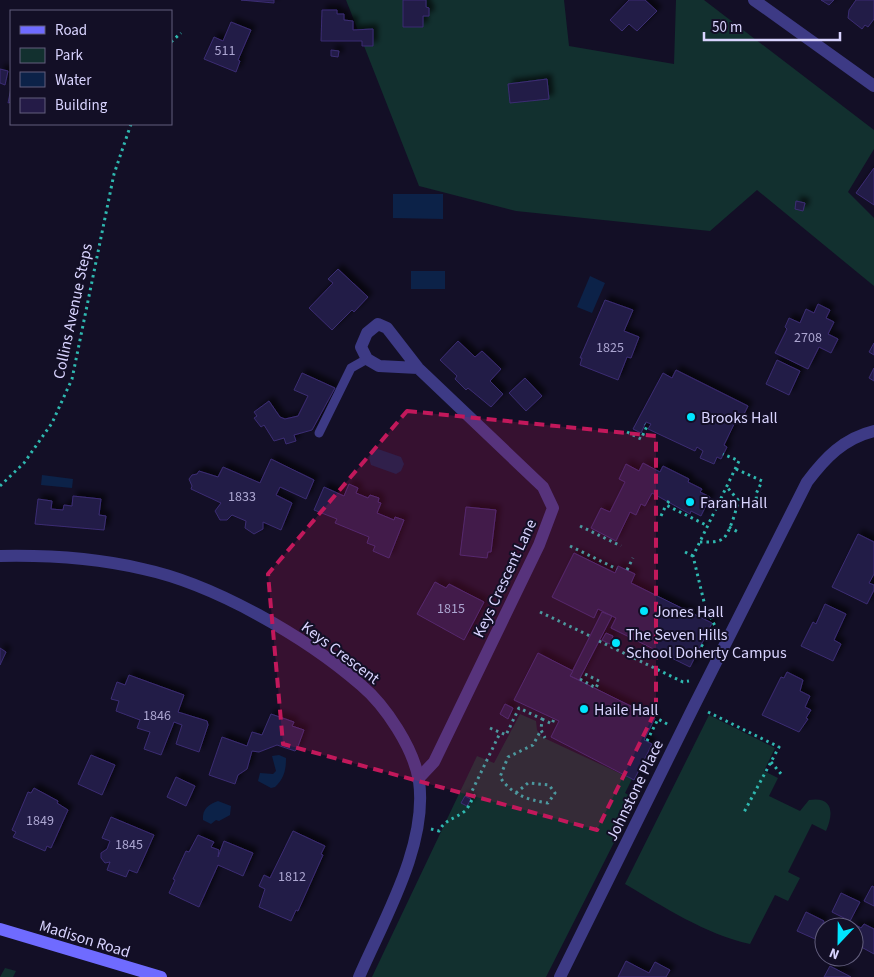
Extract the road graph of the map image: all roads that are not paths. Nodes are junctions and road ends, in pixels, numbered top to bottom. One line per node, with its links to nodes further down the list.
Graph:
1 (754, 0): 2 (street)
2 (874, 86)
3 (366, 359): 4 (street); 4 (street, Keys Crescent Lane); 6 (lane)
4 (418, 368): 8 (street, Keys Crescent Lane)
5 (874, 431): 12 (street, Johnstone Place)
6 (319, 433)
7 (0, 556): 8 (street, Keys Crescent)
8 (418, 779): 11 (street, Keys Crescent)
9 (0, 930): 10 (main road, Madison Road)
10 (160, 977)
11 (359, 977)
12 (560, 977)

